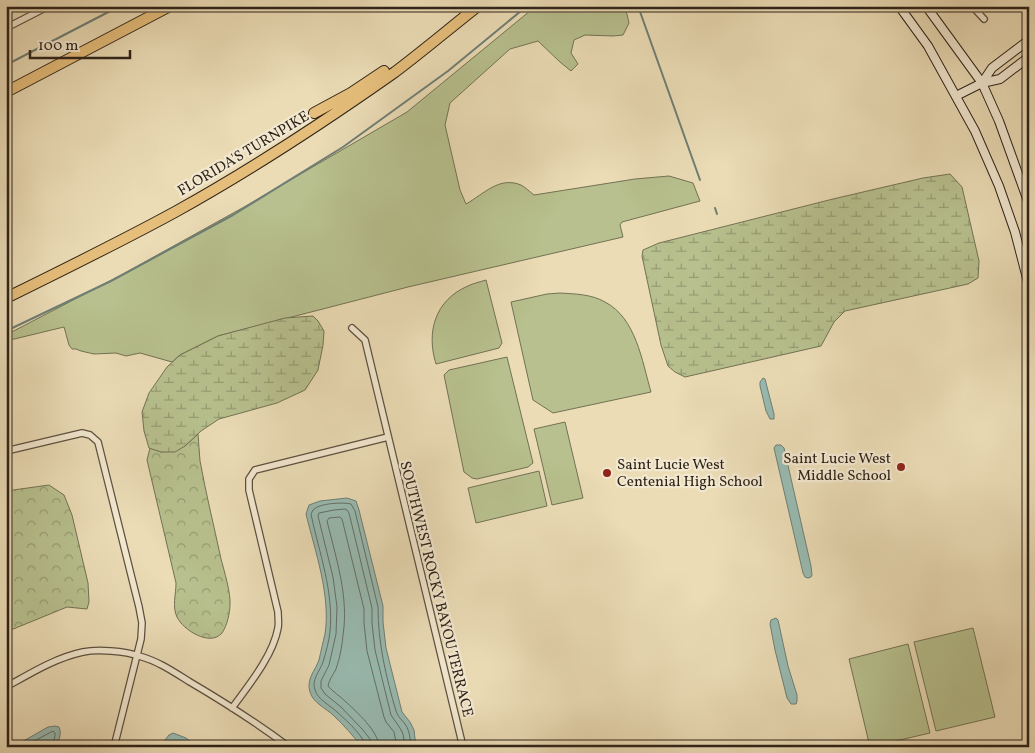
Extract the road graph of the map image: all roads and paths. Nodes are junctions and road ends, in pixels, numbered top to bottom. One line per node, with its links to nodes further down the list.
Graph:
1 (49, 6): 8 (street)
2 (170, 6): 13 (highway)
3 (478, 6): 10 (highway, FLORIDA'S TURNPIKE)
4 (899, 6): 14 (main road)
5 (926, 6): 12 (main road)
6 (972, 6): 7 (street)
7 (984, 19)
8 (6, 28)
9 (1029, 40): 12 (main road)
10 (422, 50): 15 (highway); 18 (highway, FLORIDA'S TURNPIKE)
11 (1029, 57): 12 (main road)
12 (982, 83): 14 (main road); 16 (main road)
13 (6, 92)
14 (956, 96): 17 (main road)
15 (314, 113)
16 (1029, 204)
17 (1029, 286)
18 (6, 298)
19 (352, 328): 20 (street, SOUTHWEST ROCKY BAYOU TERRACE)
20 (388, 437): 24 (street); 27 (street, SOUTHWEST ROCKY BAYOU TERRACE)
21 (6, 451): 22 (street)
22 (137, 655): 23 (street); 24 (street); 25 (street)
23 (6, 686)
24 (232, 708): 26 (street)
25 (114, 747)
26 (289, 747)
27 (462, 747)

